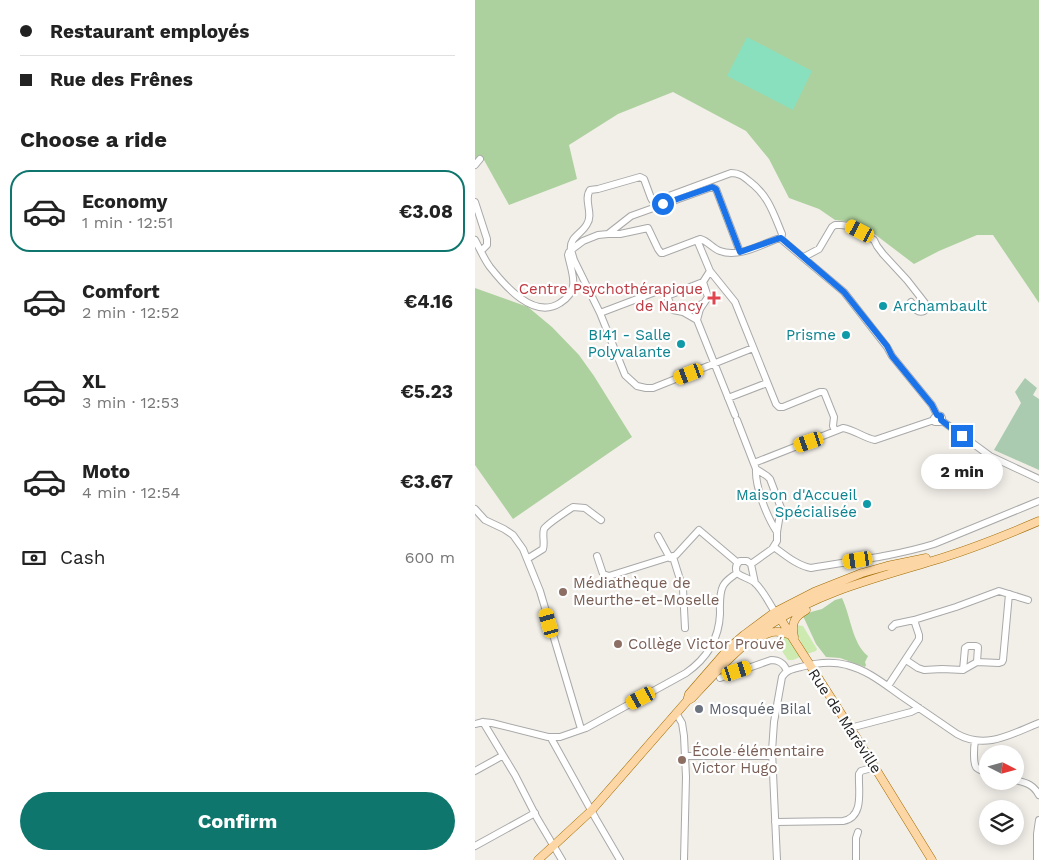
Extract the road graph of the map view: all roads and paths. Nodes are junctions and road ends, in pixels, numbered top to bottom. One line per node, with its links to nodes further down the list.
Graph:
1 (475, 202): 7 (street)
2 (608, 234): 5 (street); 6 (street); 8 (street)
3 (781, 238): 6 (street); 8 (street); 9 (street)
4 (475, 240): 7 (street)
5 (697, 240): 8 (street); 10 (street)
6 (571, 250): 7 (street); 16 (street)
7 (481, 252)
8 (740, 252)
9 (804, 257): 13 (street); 22 (street)
10 (711, 273): 11 (street); 18 (street)
11 (703, 282): 12 (street); 14 (street)
12 (667, 296): 15 (street); 16 (street)
13 (911, 302)
14 (702, 304): 15 (street); 17 (street)
15 (683, 312): 17 (street)
16 (600, 313): 19 (street)
17 (697, 320): 19 (street)
18 (753, 348): 19 (street); 20 (street)
19 (715, 364): 21 (street)
20 (767, 383): 21 (street); 23 (street)
21 (728, 398): 24 (street)
22 (937, 418): 23 (street); 25 (street)
23 (835, 431): 24 (street)
24 (755, 466): 31 (street); 31 (street)
25 (1039, 479)
26 (1039, 500): 33 (street)
27 (475, 509): 36 (street)
28 (1039, 517): 45 (main road)
29 (601, 520): 36 (street)
30 (1039, 521): 41 (main road)
31 (777, 532): 33 (street)
32 (658, 536): 35 (street)
33 (774, 547): 38 (street)
34 (597, 556): 35 (street)
35 (671, 557): 37 (street); 49 (street)
36 (527, 559): 66 (street)
37 (738, 563): 38 (street); 39 (street)
38 (752, 568): 40 (street); 42 (street, Rue de Maréville)
39 (737, 573): 40 (street); 66 (street)
40 (745, 577): 42 (street, Rue de Maréville)
41 (863, 582): 46 (main road); 50 (main road)
42 (755, 583): 45 (street, Rue de Maréville)
43 (1009, 594): 44 (street); 47 (street); 53 (street)
44 (1028, 600)
45 (775, 612): 46 (main road, Rue de Maréville); 59 (main road)
46 (780, 619): 50 (main road, Rue de Maréville); 51 (main road)
47 (914, 620): 48 (street); 52 (street)
48 (892, 627)
49 (685, 628)
50 (792, 637): 51 (main road); 54 (main road, Rue de Maréville)
51 (748, 642): 59 (main road)
52 (906, 660): 55 (street); 58 (street)
53 (977, 662): 55 (street); 55 (street)
54 (810, 664): 56 (street); 58 (street); 65 (main road, Rue de Maréville)
55 (963, 670)
56 (787, 671): 57 (street); 71 (street)
57 (720, 678)
58 (888, 686): 60 (street)
59 (687, 701): 61 (main road)
60 (919, 708): 65 (street); 68 (street)
61 (676, 713): 70 (street); 77 (main road)
62 (483, 722): 64 (street); 67 (street); 69 (street)
63 (1039, 723): 68 (street)
64 (475, 724)
65 (850, 728): 72 (main road, Rue de Maréville)
66 (581, 730): 67 (street)
67 (551, 738): 77 (street)
68 (975, 741): 73 (street)
69 (502, 756): 74 (street); 78 (street)
70 (685, 756): 71 (street); 87 (street)
71 (771, 756): 80 (street)
72 (875, 767): 80 (street); 90 (main road, Rue de Maréville)
73 (979, 769)
74 (475, 771)
75 (1024, 783): 76 (street)
76 (1039, 795)
77 (591, 810): 83 (main road); 86 (street)
78 (535, 812): 82 (street); 83 (street)
79 (1039, 820): 91 (street)
80 (775, 822): 88 (street)
81 (859, 832): 89 (street)
82 (475, 846)
83 (553, 847): 84 (main road); 85 (street)
84 (538, 860)
85 (562, 860)
86 (620, 860)
87 (684, 860)
88 (777, 860)
89 (857, 860)
90 (932, 860)
91 (1037, 860)

